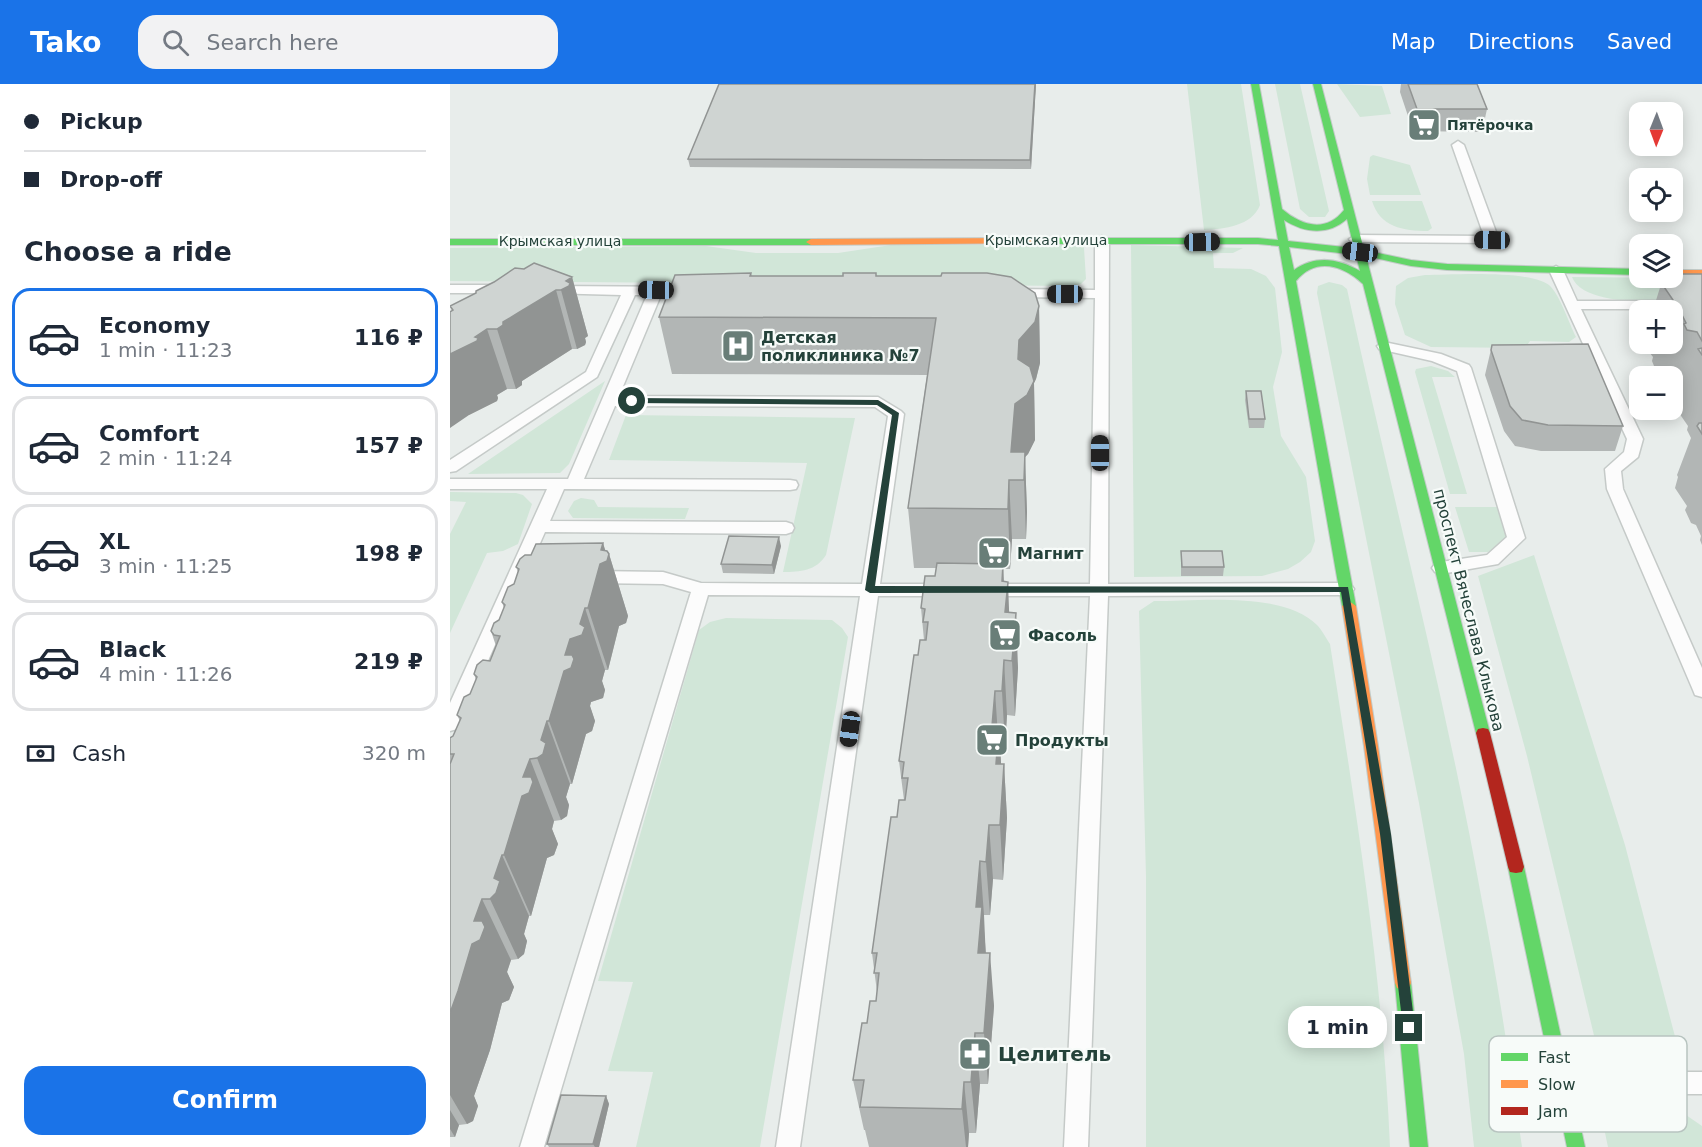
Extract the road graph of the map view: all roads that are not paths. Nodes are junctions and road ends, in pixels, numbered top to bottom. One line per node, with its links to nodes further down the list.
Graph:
1 (1255, 84): 4 (main road)
2 (1317, 84): 5 (main road, проспект Вячеслава Клыкова)
3 (1458, 145): 9 (lane)
4 (1278, 210): 5 (main road); 8 (main road)
5 (1349, 210): 9 (main road, проспект Вячеслава Клыкова)
6 (1102, 240): 7 (main road, Крымская улица); 8 (main road, Крымская улица); 23 (lane)
7 (450, 242)
8 (1283, 243): 9 (main road, Крымская улица); 14 (main road)
9 (1358, 245): 10 (main road, Крымская улица); 15 (main road, проспект Вячеслава Клыкова)
10 (1556, 270): 11 (main road, Крымская улица); 24 (lane)
11 (1629, 272)
12 (1683, 273): 13 (main road)
13 (1702, 273)
14 (1290, 280): 15 (main road); 40 (main road)
15 (1367, 282): 26 (main road, проспект Вячеслава Клыкова)
16 (450, 289): 17 (lane)
17 (513, 289)
18 (534, 290): 19 (lane)
19 (630, 290): 20 (lane); 28 (lane)
20 (656, 290): 21 (lane); 27 (lane)
21 (703, 291)
22 (993, 293): 23 (lane)
23 (1101, 294): 39 (lane)
24 (1574, 304): 25 (lane); 42 (lane)
25 (1702, 305)
26 (1384, 346): 34 (main road, проспект Вячеслава Клыкова); 34 (lane)
27 (608, 400): 30 (lane); 41 (lane)
28 (450, 467)
29 (450, 484): 30 (lane)
30 (566, 484): 31 (lane); 32 (lane)
31 (790, 485)
32 (540, 526): 33 (lane); 35 (lane)
33 (786, 528)
34 (1441, 568): 44 (main road, проспект Вячеслава Клыкова)
35 (517, 576): 36 (lane); 43 (lane)
36 (539, 576)
37 (573, 577): 38 (lane)
38 (701, 589): 41 (lane); 46 (lane)
39 (1100, 589): 40 (lane); 41 (lane); 48 (lane)
40 (1345, 589): 49 (main road)
41 (870, 590): 47 (lane)
42 (1702, 690)
43 (450, 724)
44 (1554, 1036)
45 (1573, 1132): 50 (main road, проспект Вячеслава Клыкова)
46 (532, 1147)
47 (788, 1147)
48 (1076, 1147)
49 (1419, 1147)
50 (1576, 1147)

